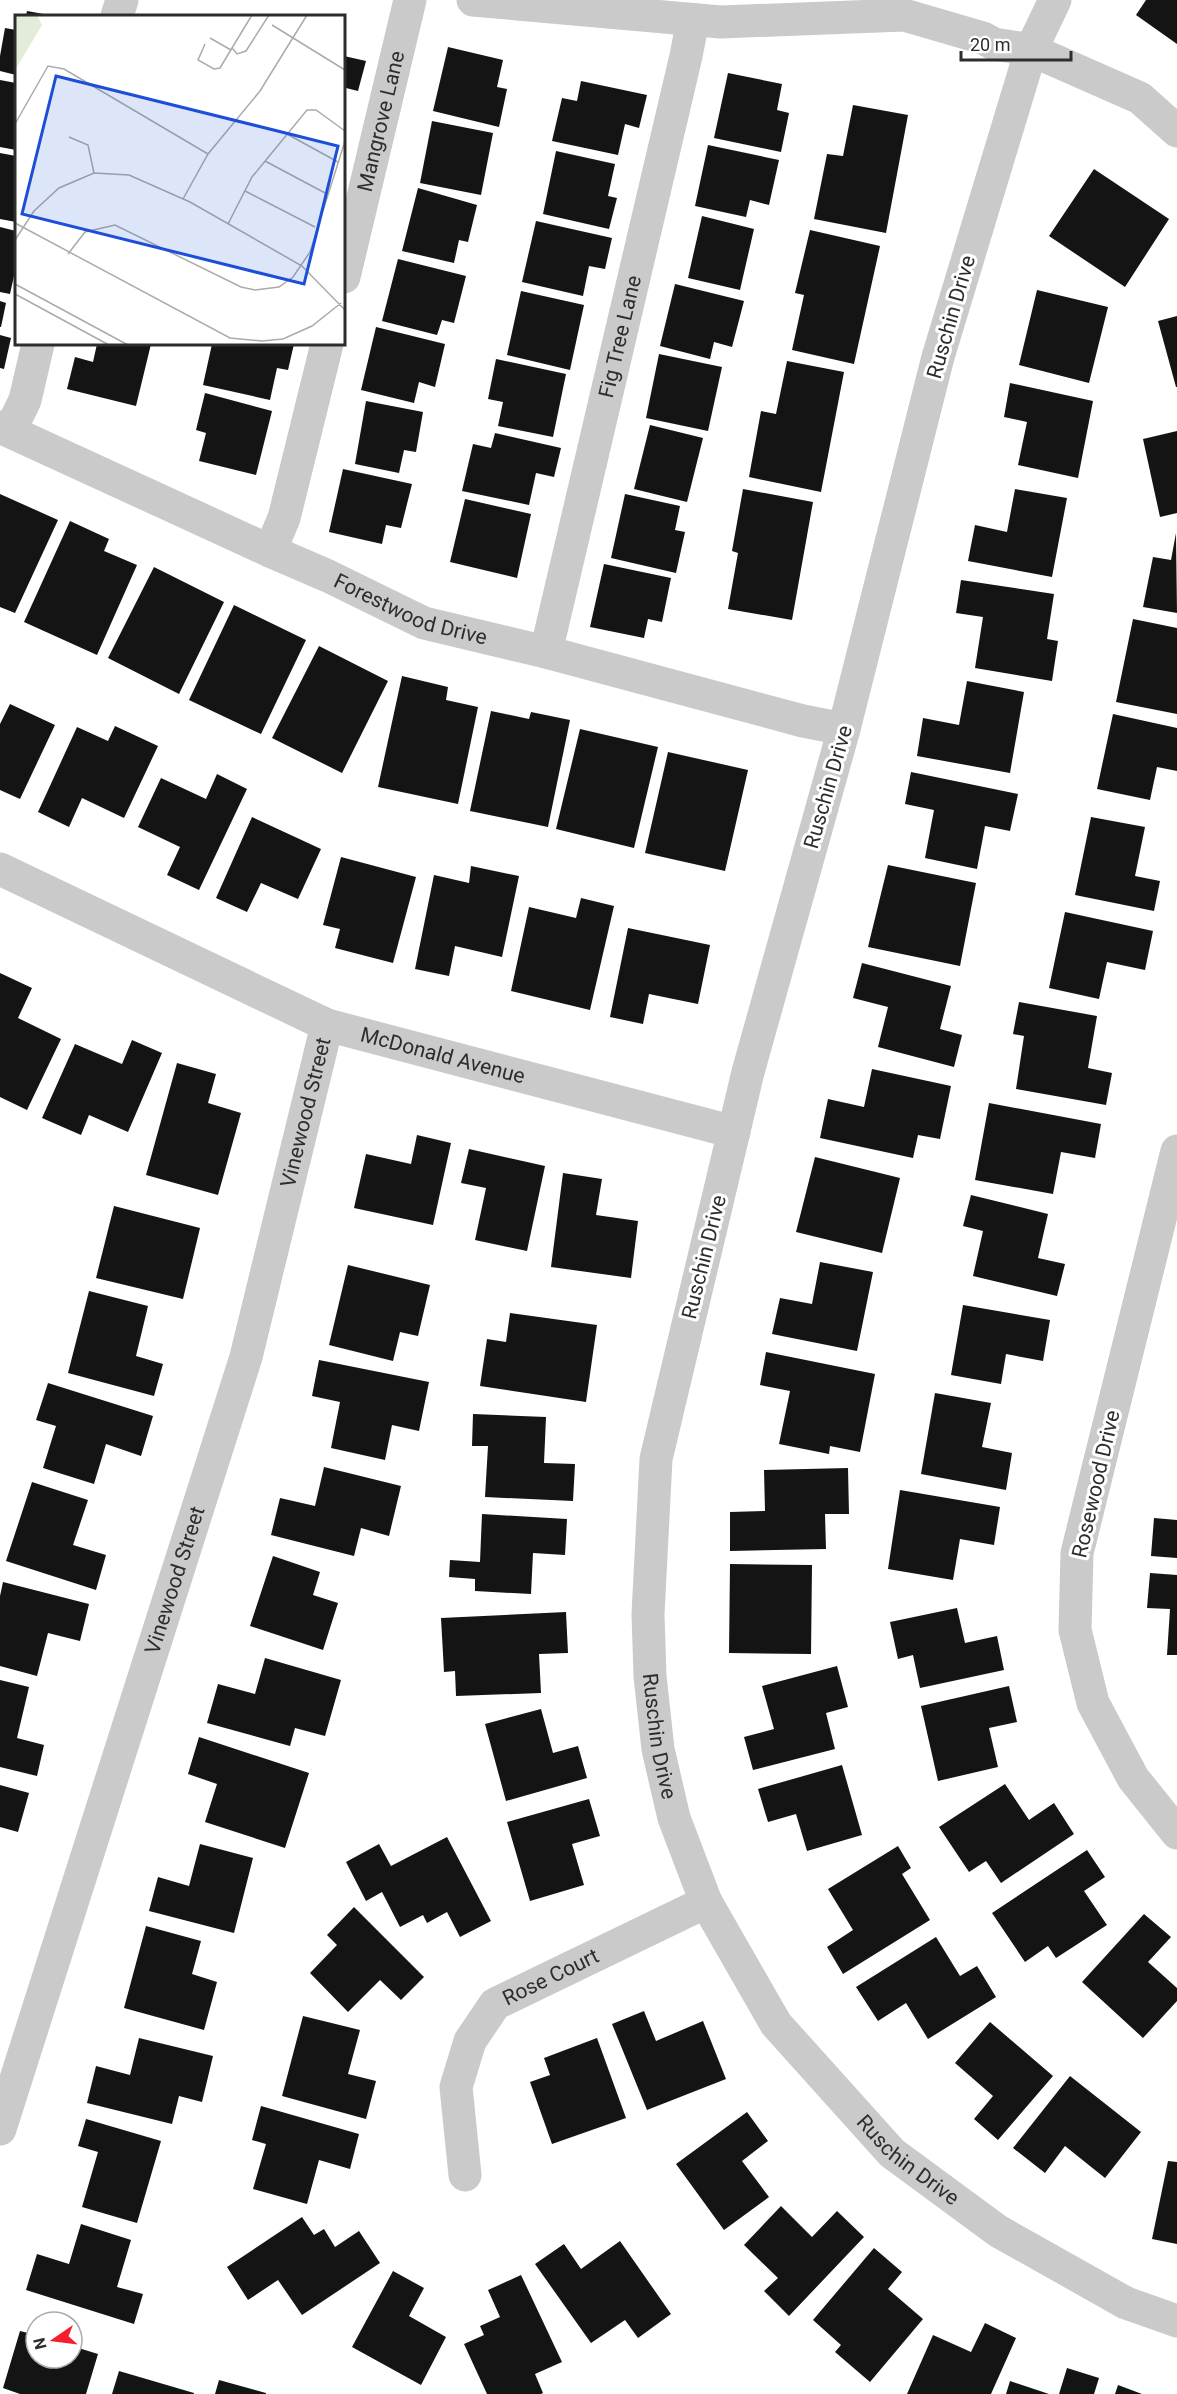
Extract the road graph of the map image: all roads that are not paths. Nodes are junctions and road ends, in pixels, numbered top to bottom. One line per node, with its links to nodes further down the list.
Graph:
1 (122, 0): 5 (street)
2 (410, 0): 9 (street, Mangrove Lane)
3 (473, 0): 6 (street)
4 (1055, 0): 7 (street, Ruschin Drive)
5 (117, 15)
6 (693, 20): 7 (street); 14 (street, Fig Tree Lane)
7 (1031, 50): 8 (street); 15 (street, Ruschin Drive)
8 (1177, 130)
9 (345, 272)
10 (38, 345): 12 (street)
11 (327, 345): 13 (street)
12 (5, 429): 13 (street, Forestwood Drive)
13 (270, 551): 14 (street, Forestwood Drive)
14 (546, 652): 15 (street, Forestwood Drive)
15 (844, 729): 18 (street, Ruschin Drive)
16 (0, 869): 17 (street, McDonald Avenue)
17 (327, 1025): 18 (street, McDonald Avenue); 22 (street, Vinewood Street)
18 (734, 1132): 21 (street, Ruschin Drive)
19 (1177, 1150): 20 (street, Rosewood Drive)
20 (1177, 1833)
21 (706, 1902): 23 (street, Rose Court); 24 (street, Ruschin Drive)
22 (0, 2129)
23 (465, 2175)
24 (1177, 2321)

